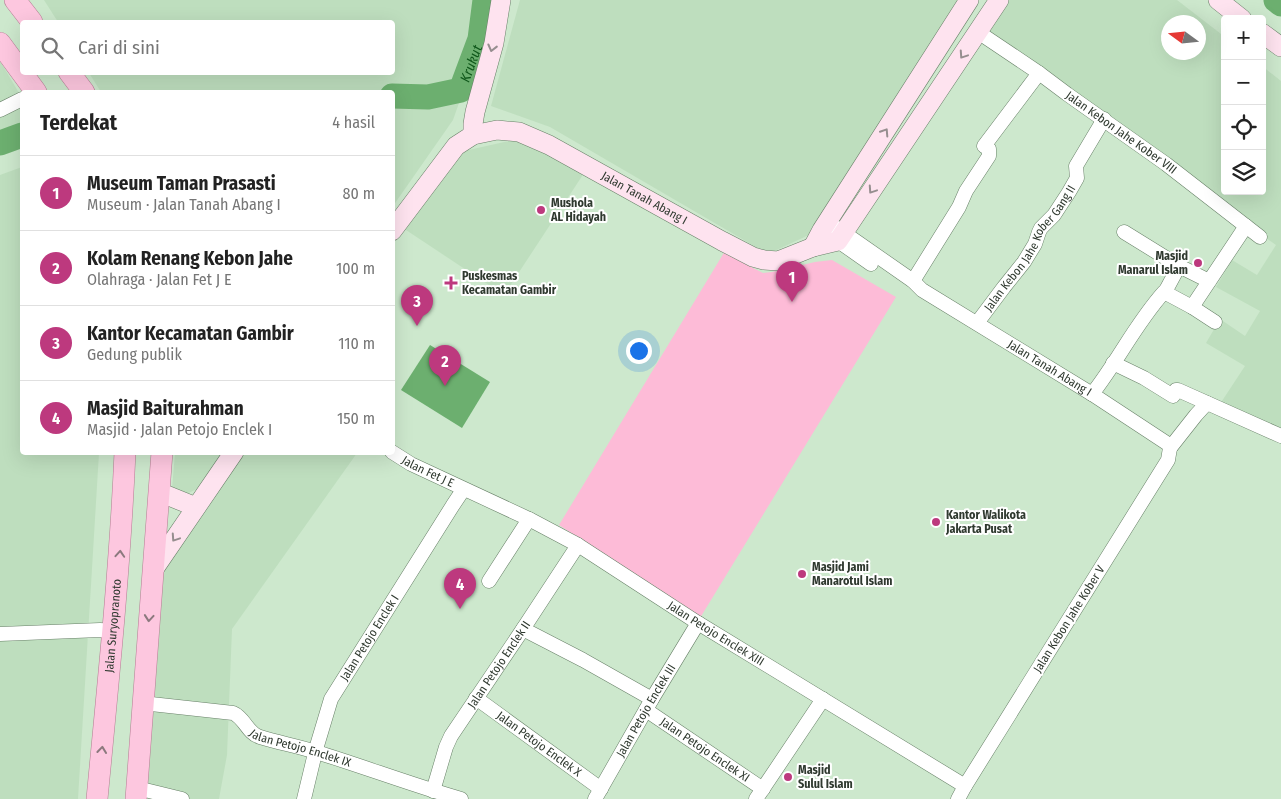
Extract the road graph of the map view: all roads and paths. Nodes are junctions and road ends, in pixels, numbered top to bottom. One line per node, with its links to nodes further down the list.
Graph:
1 (15, 0): 7 (main road)
2 (501, 0): 19 (street, one-way to 19)
3 (969, 0): 20 (street, one-way to 3)
4 (999, 0): 8 (street)
5 (1218, 0): 6 (street)
6 (1237, 15)
7 (30, 20)
8 (978, 32): 13 (street, Jalan Kebon Jahe Kober VIII); 24 (street, one-way to 24)
9 (1266, 36): 11 (street)
10 (0, 43): 12 (main road)
11 (1281, 47)
12 (20, 70)
13 (1039, 73): 18 (street, Jalan Kebon Jahe Kober VIII); 29 (street)
14 (24, 75): 15 (main road)
15 (35, 90)
16 (20, 100): 17 (street)
17 (0, 110)
18 (1104, 119): 21 (street, Jalan Kebon Jahe Kober VIII); 33 (street, Jalan Kebon Jahe Kober Gang II)
19 (473, 134): 22 (street, Jalan Tanah Abang I); 26 (street, Jalan Tanah Abang I)
20 (825, 226): 24 (street, Jalan Tanah Abang I); 26 (street)
21 (1246, 226): 25 (street, Jalan Kebon Jahe Kober VIII); 28 (street)
22 (395, 227)
23 (1124, 232): 27 (street)
24 (841, 237): 26 (street, Jalan Tanah Abang I); 29 (street, Jalan Tanah Abang I)
25 (1260, 237)
26 (813, 247)
27 (1179, 266): 28 (street); 30 (street)
28 (1209, 281): 31 (street)
29 (918, 285): 33 (street, Jalan Tanah Abang I)
30 (1165, 292): 31 (street); 34 (street)
31 (1192, 307): 32 (street)
32 (1215, 322)
33 (977, 323): 35 (street, Jalan Tanah Abang I)
34 (1113, 364): 35 (street); 36 (street)
35 (1092, 394): 38 (street, Jalan Tanah Abang I)
36 (1207, 403): 37 (street); 38 (street, Jalan Kebon Jahe Kober V)
37 (1281, 436)
38 (1170, 450): 59 (street, Jalan Kebon Jahe Kober V)
39 (395, 454): 43 (street, Jalan Fet J E)
40 (125, 455): 52 (main road, Jalan Suryopranoto, one-way to 40)
41 (162, 455): 44 (main road)
42 (232, 455): 45 (street)
43 (465, 490): 46 (street, Jalan Petojo Enclek XIII); 58 (street, Jalan Petojo Enclek I)
44 (160, 492): 45 (street); 48 (main road)
45 (196, 508): 48 (street, one-way to 48)
46 (529, 519): 47 (street, Jalan Petojo Enclek XIII); 49 (street)
47 (578, 545): 50 (street, Jalan Petojo Enclek XIII); 51 (street, Jalan Petojo Enclek II)
48 (154, 569): 56 (main road, one-way to 56)
49 (489, 581)
50 (698, 623): 55 (street, Jalan Petojo Enclek XIII); 57 (street, Jalan Petojo Enclek III)
51 (523, 628): 54 (street, Jalan Petojo Enclek II); 57 (street, Jalan Petojo Enclek XI)
52 (114, 631): 53 (street); 64 (main road, Jalan Suryopranoto, one-way to 52)
53 (0, 634)
54 (476, 698): 60 (street, Jalan Petojo Enclek II); 62 (street, Jalan Petojo Enclek X)
55 (824, 699): 59 (street, Jalan Petojo Enclek XIII); 63 (street)
56 (142, 703): 58 (street, Jalan Petojo Enclek IX); 61 (main road)
57 (649, 704): 62 (street, Jalan Petojo Enclek III); 63 (street, Jalan Petojo Enclek XI)
58 (315, 752): 60 (street, Jalan Petojo Enclek IX); 66 (street, Jalan Petojo Enclek I)
59 (965, 786): 68 (street, Jalan Kebon Jahe Kober V)
60 (433, 791): 67 (street, Jalan Petojo Enclek IX)
61 (136, 793): 65 (street)
62 (598, 794)
63 (759, 794)
64 (97, 799)
65 (182, 799)
66 (304, 799)
67 (461, 799)
68 (958, 799)

